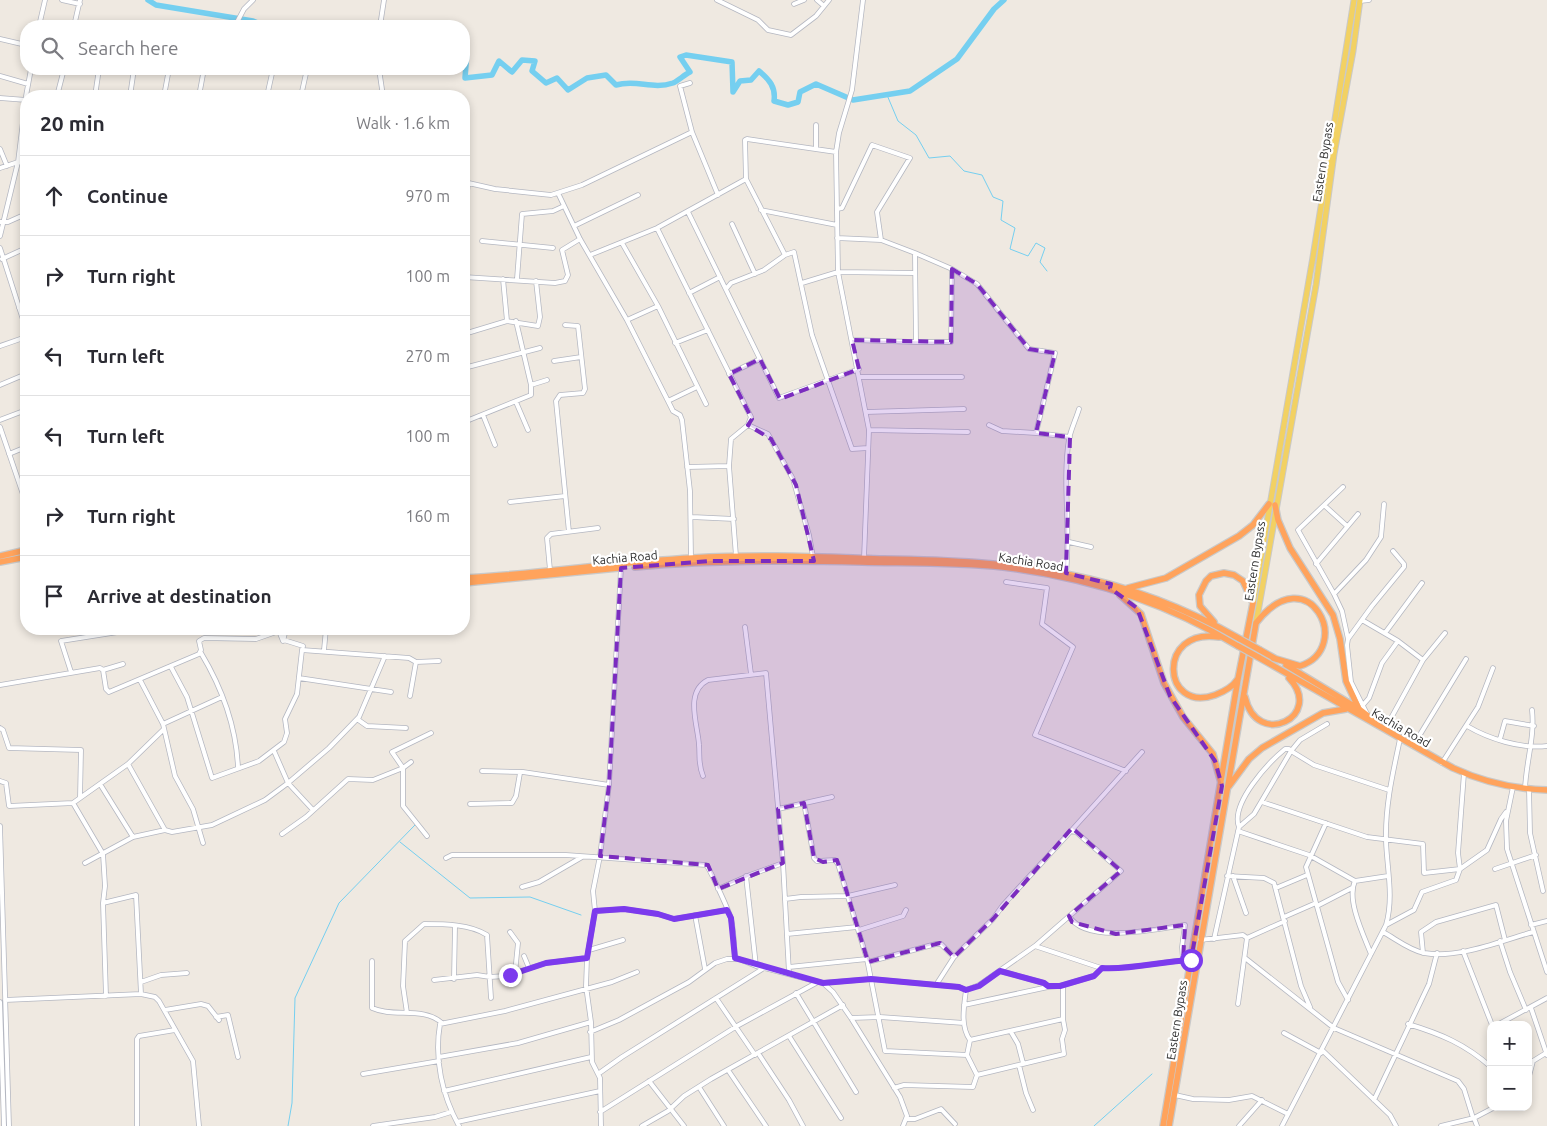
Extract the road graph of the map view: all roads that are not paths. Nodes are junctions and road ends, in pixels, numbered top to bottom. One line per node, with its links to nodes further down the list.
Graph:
1 (45, 0): 15 (street)
2 (62, 0): 12 (street)
3 (253, 0): 17 (street)
4 (384, 0): 18 (street)
5 (717, 0): 14 (street)
6 (804, 0): 13 (street)
7 (817, 0): 14 (street)
8 (829, 0): 14 (street)
9 (863, 0): 49 (street)
10 (1358, 0): 11 (street); 155 (main road, Eastern Bypass)
11 (1369, 0)
12 (80, 2): 16 (street)
13 (794, 4)
14 (824, 6)
15 (40, 20)
16 (76, 20)
17 (238, 20)
18 (381, 20)
19 (0, 39): 20 (street)
20 (20, 44)
21 (30, 75): 32 (street)
22 (63, 75): 34 (street)
23 (98, 75): 35 (street)
24 (133, 75): 36 (street)
25 (168, 75): 37 (street)
26 (203, 75): 38 (street)
27 (272, 75): 39 (street)
28 (306, 75): 40 (street)
29 (380, 75): 41 (street)
30 (0, 76): 32 (street)
31 (690, 83): 45 (street)
32 (28, 84): 33 (street)
33 (27, 90)
34 (59, 90)
35 (96, 90)
36 (131, 90)
37 (165, 90)
38 (199, 90)
39 (268, 90)
40 (302, 90)
41 (382, 90)
42 (0, 98): 43 (street)
43 (20, 98)
44 (816, 125): 47 (street)
45 (692, 132): 55 (street); 56 (street)
46 (0, 149): 51 (street)
47 (816, 149): 49 (street); 53 (street)
48 (20, 151): 50 (street)
49 (836, 152): 59 (street)
50 (18, 162): 51 (street); 63 (street)
51 (7, 166): 52 (street)
52 (0, 168)
53 (746, 179): 56 (street); 60 (street)
54 (470, 183): 55 (street)
55 (558, 193): 58 (street)
56 (718, 194): 61 (street)
57 (638, 196): 66 (street)
58 (564, 206): 66 (street); 74 (street)
59 (837, 209): 65 (street); 71 (street)
60 (762, 210): 65 (street); 80 (street)
61 (688, 212): 67 (street); 89 (street)
62 (20, 216): 63 (street)
63 (1, 222): 68 (street)
64 (732, 224): 85 (street)
65 (837, 225): 69 (street)
66 (574, 226): 70 (street)
67 (657, 228): 73 (street); 94 (street)
68 (0, 236)
69 (836, 238): 71 (street); 83 (street)
70 (580, 239): 79 (street); 90 (street)
71 (881, 240): 78 (street)
72 (482, 241): 74 (street)
73 (622, 243): 79 (street); 95 (street)
74 (521, 246): 76 (street); 88 (street)
75 (0, 248): 81 (street)
76 (552, 248)
77 (20, 251): 81 (street)
78 (915, 253): 82 (street); 84 (street)
79 (590, 255): 98 (street)
80 (785, 255): 85 (street); 92 (street)
81 (2, 259): 96 (street)
82 (952, 269): 106 (street); 141 (street)
83 (838, 272): 84 (street); 92 (street); 105 (street)
84 (916, 273): 106 (street)
85 (755, 274): 91 (street)
86 (470, 277): 87 (street)
87 (503, 279): 88 (street); 99 (street)
88 (518, 279): 90 (street)
89 (721, 279): 91 (street); 93 (street); 94 (street)
90 (536, 281): 100 (street)
91 (731, 283): 93 (street)
92 (802, 283): 120 (street)
93 (726, 289): 112 (street)
94 (689, 293): 102 (street)
95 (658, 306): 98 (street); 107 (street)
96 (19, 308): 97 (street)
97 (20, 311)
98 (627, 320): 126 (street)
99 (507, 321): 100 (street); 103 (street)
100 (516, 321): 110 (street)
101 (565, 325): 111 (street)
102 (708, 330): 107 (street); 116 (street)
103 (470, 332)
104 (20, 339): 108 (street)
105 (852, 340): 106 (street); 115 (street)
106 (916, 342)
107 (675, 343): 124 (street)
108 (0, 346)
109 (540, 348): 110 (street)
110 (522, 351): 114 (street); 123 (street)
111 (581, 357): 113 (street); 153 (street)
112 (760, 359): 116 (street); 120 (street)
113 (554, 360)
114 (470, 366)
115 (859, 369): 118 (street); 120 (street)
116 (729, 374): 135 (street)
117 (20, 377): 122 (street)
118 (860, 377): 119 (street); 131 (street)
119 (962, 377)
120 (827, 379): 144 (street)
121 (547, 380): 123 (street)
122 (0, 385)
123 (531, 385): 125 (street)
124 (697, 387): 126 (street); 127 (street)
125 (516, 402): 132 (street); 138 (street)
126 (668, 402): 148 (street)
127 (706, 404)
128 (964, 409): 131 (street)
129 (1079, 409): 142 (street)
130 (20, 412): 133 (street)
131 (866, 412): 139 (street)
132 (483, 415): 134 (street); 143 (street)
133 (0, 420)
134 (470, 420)
135 (748, 425): 147 (street); 170 (street)
136 (989, 425): 141 (street)
137 (0, 428): 146 (street)
138 (528, 430)
139 (869, 430): 140 (street); 144 (street)
140 (968, 432)
141 (1036, 433): 142 (street)
142 (1070, 437): 149 (street)
143 (495, 445)
144 (868, 448): 173 (street)
145 (20, 450): 146 (street)
146 (9, 454): 151 (street)
147 (729, 466): 148 (street); 160 (street)
148 (687, 467): 159 (street)
149 (1068, 476): 150 (street); 164 (street)
150 (1073, 476)
151 (20, 485)
152 (1343, 487): 157 (street)
153 (565, 496): 154 (street); 163 (street)
154 (510, 502)
155 (1272, 504): 185 (highway); 187 (main road, Eastern Bypass); 189 (main road, Eastern Bypass); 228 (highway)
156 (1384, 504): 186 (street)
157 (1325, 506): 161 (street); 176 (street)
158 (1358, 514): 161 (street)
159 (692, 518): 160 (street); 172 (street)
160 (734, 519): 169 (street)
161 (1347, 526): 176 (street)
162 (598, 528): 163 (street)
163 (569, 532): 178 (street)
164 (1069, 542): 165 (street); 179 (street)
165 (1091, 547)
166 (20, 551): 168 (highway)
167 (1393, 551): 188 (street)
168 (0, 556)
169 (736, 556): 170 (highway, Kachia Road); 172 (highway, Kachia Road)
170 (813, 557): 173 (highway, Kachia Road)
171 (20, 558): 175 (highway)
172 (692, 558): 178 (highway, Kachia Road)
173 (864, 558): 174 (highway, Kachia Road)
174 (888, 561): 177 (highway, Kachia Road); 179 (highway, Kachia Road); 184 (highway, Kachia Road)
175 (0, 562)
176 (1316, 564): 186 (street)
177 (621, 568): 181 (highway, Kachia Road); 263 (street)
178 (550, 570): 180 (highway, Kachia Road)
179 (1066, 573): 184 (highway, Kachia Road)
180 (470, 577)
181 (470, 582)
182 (1006, 582): 256 (street)
183 (1422, 583): 192 (street)
184 (1111, 587): 185 (highway, Kachia Road); 199 (highway, Kachia Road); 264 (highway)
185 (1127, 588): 191 (highway, Kachia Road)
186 (1334, 594): 200 (street)
187 (1253, 603): 191 (highway); 220 (highway, Eastern Bypass)
188 (1362, 620): 192 (street); 200 (street)
189 (1256, 622): 207 (highway); 225 (highway, Eastern Bypass)
190 (746, 627): 218 (street)
191 (1220, 627): 207 (highway, bridge)
192 (1385, 632): 202 (street)
193 (1445, 633): 209 (street)
194 (99, 635): 216 (street)
195 (268, 635): 205 (street)
196 (281, 635): 201 (street)
197 (285, 635): 201 (street)
198 (325, 635): 204 (street)
199 (1225, 638): 217 (highway, Kachia Road, bridge); 220 (highway)
200 (1348, 639): 228 (street)
201 (284, 640): 203 (street)
202 (1398, 641): 209 (street); 228 (street)
203 (302, 650): 204 (street); 219 (street)
204 (324, 650): 206 (street)
205 (201, 653): 213 (street); 227 (street)
206 (385, 656): 211 (street); 223 (street)
207 (1273, 658): 228 (highway)
208 (1466, 659): 244 (street)
209 (1423, 660): 240 (street)
210 (438, 661): 211 (street)
211 (416, 662): 226 (street)
212 (123, 664): 215 (street)
213 (171, 667): 221 (street); 231 (street)
214 (1493, 668): 236 (street)
215 (103, 670): 216 (street); 221 (street)
216 (71, 672): 222 (street)
217 (1284, 672): 225 (highway); 229 (highway, Kachia Road)
218 (750, 674): 259 (street); 275 (street)
219 (299, 678): 223 (street); 247 (street)
220 (1238, 678): 264 (highway, Eastern Bypass)
221 (140, 680): 235 (street)
222 (0, 685)
223 (371, 688): 224 (street); 232 (street)
224 (391, 692)
225 (1245, 694): 264 (highway, Eastern Bypass)
226 (410, 696)
227 (222, 697): 231 (street); 253 (street)
228 (1361, 707): 234 (highway)
229 (1348, 709): 234 (highway, Kachia Road); 264 (highway)
230 (1532, 710): 237 (street)
231 (192, 711): 235 (street); 253 (street)
232 (357, 719): 239 (street); 261 (street)
233 (1327, 724): 248 (street)
234 (1379, 724): 240 (highway, Kachia Road)
235 (163, 726): 252 (street); 280 (street)
236 (1467, 726): 243 (street); 251 (street)
237 (1534, 726): 243 (street); 245 (street)
238 (0, 728): 270 (street)
239 (406, 728)
240 (1385, 729): 242 (highway, Kachia Road)
241 (431, 733): 254 (street)
242 (1400, 739): 244 (highway, Kachia Road); 267 (street)
243 (1500, 739): 245 (street)
244 (1413, 746): 251 (highway, Kachia Road)
245 (1531, 746): 246 (street); 266 (street)
246 (1547, 746)
247 (274, 751): 253 (street); 261 (street)
248 (1291, 751): 267 (street); 271 (street); 281 (street)
249 (1142, 752): 256 (street)
250 (411, 762): 254 (street)
251 (1442, 763): 258 (highway, Kachia Road)
252 (128, 764): 262 (street); 282 (street)
253 (238, 767)
254 (403, 768): 276 (street); 285 (street)
255 (482, 771): 257 (street)
256 (1126, 771): 283 (street)
257 (520, 773): 263 (street); 274 (street)
258 (1464, 773): 265 (highway, Kachia Road); 298 (street)
259 (703, 776)
260 (0, 781): 272 (street)
261 (288, 783): 276 (street); 280 (street)
262 (100, 784): 270 (street); 286 (street)
263 (608, 785): 292 (street)
264 (1224, 787): 335 (highway, Eastern Bypass); 349 (highway, Eastern Bypass)
265 (1513, 787): 266 (highway, Kachia Road); 277 (street)
266 (1527, 789): 268 (highway, Kachia Road); 291 (street)
267 (1389, 790): 287 (street)
268 (1547, 790)
269 (832, 797): 273 (street)
270 (80, 798): 272 (street)
271 (1262, 802): 278 (street); 281 (street)
272 (73, 803): 289 (street)
273 (804, 803): 275 (street); 312 (street)
274 (470, 804)
275 (778, 809): 297 (street)
276 (313, 810): 284 (street)
277 (1506, 811): 295 (street); 298 (street)
278 (1326, 823): 287 (street); 290 (street)
279 (0, 826): 382 (street)
280 (199, 828): 282 (street); 288 (street)
281 (1238, 829): 290 (street); 301 (street)
282 (165, 830): 286 (street)
283 (1071, 831): 321 (street); 344 (street)
284 (282, 834)
285 (426, 836)
286 (133, 838): 289 (street)
287 (1386, 839): 298 (street); 304 (street)
288 (203, 843)
289 (103, 854): 296 (street); 314 (street)
290 (1309, 855): 303 (street); 305 (street)
291 (1536, 855): 295 (street); 311 (street)
292 (600, 856): 293 (street); 310 (street); 318 (street)
293 (582, 857): 294 (street); 307 (street)
294 (446, 858)
295 (1510, 862): 299 (street); 325 (street)
296 (85, 863)
297 (783, 864): 300 (street); 313 (street)
298 (1460, 868): 324 (street)
299 (1495, 869)
300 (746, 876): 310 (street); 352 (street)
301 (1227, 876): 302 (street); 333 (street)
302 (1233, 876): 308 (street); 319 (street)
303 (1307, 876): 308 (street); 315 (street)
304 (1388, 876): 305 (street); 324 (street)
305 (1355, 881): 309 (street)
306 (895, 885): 312 (street)
307 (522, 887)
308 (1276, 888): 322 (street)
309 (1352, 888): 315 (street); 342 (street)
310 (718, 889): 316 (street)
311 (1543, 891)
312 (848, 896): 313 (street); 327 (street)
313 (785, 899): 331 (street)
314 (103, 902): 368 (street); 378 (street)
315 (1317, 904): 322 (street); 383 (street)
316 (727, 910): 320 (street); 346 (street)
317 (906, 910): 327 (street)
318 (595, 911): 320 (street); 338 (street)
319 (1246, 913)
320 (695, 915): 357 (street)
321 (1069, 916): 337 (street); 348 (street)
322 (1284, 919): 332 (street); 390 (street)
323 (1547, 921): 325 (street)
324 (1386, 925): 329 (street)
325 (1531, 925): 330 (street)
326 (455, 926): 364 (street); 365 (street); 391 (street)
327 (858, 928): 331 (street); 351 (street)
328 (510, 932): 361 (street)
329 (1384, 932): 340 (street); 342 (street)
330 (1533, 932): 336 (street); 360 (street)
331 (787, 934): 353 (street)
332 (1247, 938): 333 (street); 347 (street)
333 (1214, 939): 335 (street)
334 (623, 940): 338 (street)
335 (1200, 940): 431 (highway, Eastern Bypass)
336 (1502, 940): 339 (street); 340 (street); 388 (street)
337 (1035, 946): 356 (street); 358 (street)
338 (589, 950): 345 (street)
339 (1464, 951): 341 (street); 395 (street)
340 (1423, 952): 341 (street)
341 (1437, 953): 401 (street)
342 (1371, 954): 383 (street)
343 (524, 956): 354 (street)
344 (954, 957): 351 (street); 371 (street)
345 (587, 958): 354 (street); 374 (street)
346 (735, 958): 352 (street); 357 (street)
347 (1245, 958): 385 (street); 390 (street)
348 (1183, 960): 349 (street); 356 (street)
349 (1191, 960): 457 (highway, Eastern Bypass)
350 (372, 961): 391 (street)
351 (867, 961): 353 (street); 366 (street)
352 (756, 966): 355 (street)
353 (789, 967): 362 (street)
354 (529, 968): 361 (street)
355 (764, 968): 362 (street); 380 (street)
356 (1102, 968): 372 (street)
357 (706, 969): 405 (street)
358 (1000, 971): 373 (street); 375 (street)
359 (637, 972): 374 (street)
360 (1547, 972)
361 (515, 973): 364 (street)
362 (789, 973): 369 (street)
363 (186, 974): 368 (street)
364 (490, 978): 365 (street); 379 (street)
365 (454, 979): 367 (street)
366 (871, 979): 370 (street); 371 (street); 392 (street)
367 (434, 980)
368 (141, 982): 377 (street)
369 (816, 982): 370 (street); 376 (street)
370 (823, 983): 386 (street)
371 (936, 985): 375 (street)
372 (1063, 985): 373 (street); 394 (street)
373 (1048, 986): 387 (street)
374 (586, 988): 397 (street); 398 (street)
375 (966, 990): 387 (street)
376 (796, 992): 399 (street); 402 (street)
377 (141, 994): 378 (street); 389 (street)
378 (106, 996): 382 (street)
379 (491, 998)
380 (716, 998): 402 (street); 423 (street)
381 (1547, 998): 388 (street)
382 (5, 1000): 446 (street)
383 (1348, 1000): 403 (street)
384 (0, 1002): 445 (street)
385 (1238, 1004)
386 (843, 1005): 393 (street); 399 (street)
387 (964, 1005): 400 (street)
388 (1528, 1009): 396 (street); 413 (street)
389 (165, 1010): 404 (street); 416 (street)
390 (1311, 1010): 403 (street)
391 (407, 1013): 398 (street)
392 (880, 1017): 393 (street); 400 (street); 414 (street)
393 (851, 1018): 427 (street)
394 (1063, 1019): 406 (street); 418 (street)
395 (1490, 1021)
396 (1505, 1021)
397 (591, 1022): 405 (street); 417 (street)
398 (442, 1023): 417 (street)
399 (813, 1023): 408 (street); 430 (street)
400 (964, 1023): 409 (street)
401 (1408, 1024): 412 (street); 419 (street)
402 (737, 1026): 411 (street); 425 (street)
403 (1334, 1028): 410 (street); 412 (street)
404 (175, 1030): 447 (street); 448 (street)
405 (590, 1032): 415 (street)
406 (1011, 1032): 409 (street); 418 (street)
407 (1284, 1033): 410 (street)
408 (789, 1036): 411 (street); 440 (street)
409 (970, 1040): 414 (street)
410 (1322, 1052): 433 (street); 439 (street)
411 (756, 1054): 421 (street); 455 (street)
412 (1397, 1054): 433 (street); 441 (street)
413 (1547, 1054): 420 (street)
414 (966, 1055): 424 (street)
415 (591, 1056): 423 (street); 428 (street)
416 (238, 1057)
417 (439, 1059): 422 (street); 428 (street)
418 (1021, 1064): 424 (street); 435 (street)
419 (1490, 1066)
420 (1532, 1066)
421 (728, 1070): 426 (street); 454 (street)
422 (363, 1074)
423 (598, 1074): 429 (street)
424 (977, 1075): 427 (street)
425 (649, 1081): 434 (street); 438 (street)
426 (699, 1087): 434 (street); 453 (street)
427 (894, 1088): 442 (street)
428 (444, 1091): 437 (street)
429 (600, 1092): 438 (street); 443 (street)
430 (856, 1092)
431 (1174, 1094): 432 (street); 458 (highway, Eastern Bypass)
432 (1262, 1100): 439 (street); 459 (street)
433 (1374, 1100): 461 (street)
434 (671, 1108): 451 (street); 452 (street)
435 (1033, 1110)
436 (1487, 1111): 441 (street)
437 (452, 1112): 443 (street); 449 (street)
438 (600, 1112): 450 (street)
439 (1288, 1114): 460 (street)
440 (841, 1118)
441 (1474, 1118): 462 (street); 463 (street)
442 (907, 1119): 444 (street); 456 (street)
443 (458, 1124)
444 (955, 1124)
445 (4, 1126)
446 (9, 1126)
447 (137, 1126)
448 (199, 1126)
449 (373, 1126)
450 (600, 1126)
451 (642, 1126)
452 (684, 1126)
453 (724, 1126)
454 (766, 1126)
455 (803, 1126)
456 (903, 1126)
457 (1163, 1126)
458 (1169, 1126)
459 (1239, 1126)
460 (1283, 1126)
461 (1396, 1126)
462 (1441, 1126)
463 (1477, 1126)

